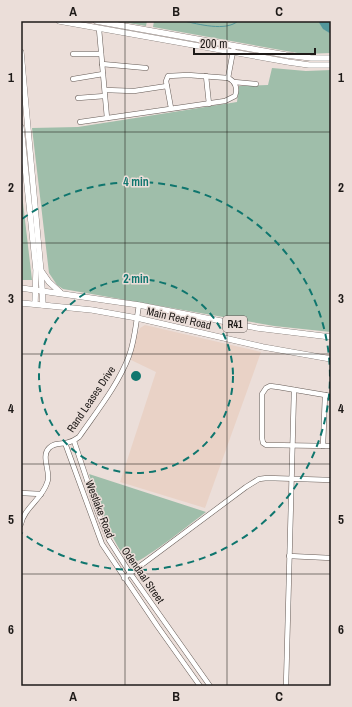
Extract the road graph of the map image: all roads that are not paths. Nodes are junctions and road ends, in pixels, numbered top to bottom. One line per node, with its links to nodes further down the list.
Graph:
1 (59, 21): 3 (main road)
2 (96, 21): 4 (main road)
3 (99, 28): 4 (main road); 7 (street)
4 (233, 49): 8 (main road); 10 (main road); 14 (street)
5 (21, 52): 27 (main road)
6 (73, 54): 7 (street)
7 (101, 54): 9 (street)
8 (331, 58)
9 (102, 64): 11 (street); 12 (street)
10 (331, 65)
11 (146, 68)
12 (103, 74): 15 (street); 19 (street)
13 (206, 76): 14 (street); 18 (street); 22 (street)
14 (228, 78): 16 (street)
15 (73, 79)
16 (234, 82): 17 (street); 22 (street)
17 (256, 84)
18 (167, 86): 19 (street); 23 (street)
19 (105, 90): 20 (street)
20 (105, 96): 21 (street); 24 (street)
21 (78, 98)
22 (209, 104): 23 (street)
23 (171, 108): 24 (street)
24 (108, 118): 25 (street)
25 (80, 122)
26 (21, 127): 29 (main road)
27 (41, 272): 30 (main road); 31 (main road)
28 (21, 288): 29 (main road, Main Reef Road / R41)
29 (35, 290): 30 (main road, Main Reef Road / R41); 33 (main road)
30 (43, 290): 31 (main road, Main Reef Road / R41); 34 (main road)
31 (62, 293): 35 (main road, Main Reef Road / R41)
32 (21, 303): 33 (main road, Main Reef Road / R41)
33 (35, 304): 34 (main road, Main Reef Road / R41)
34 (42, 305): 36 (main road, Main Reef Road / R41)
35 (139, 305): 36 (street, Rand Leases Drive); 37 (main road, Main Reef Road / R41)
36 (137, 318): 38 (main road, Main Reef Road / R41); 42 (street, Rand Leases Drive)
37 (331, 337)
38 (331, 359)
39 (294, 390): 40 (street); 44 (street); 44 (street)
40 (325, 395): 41 (street); 45 (street)
41 (331, 396)
42 (74, 441): 43 (street, Rand Leases Drive); 54 (street, Odendaal Street)
43 (65, 443): 50 (street, Rand Leases Drive); 55 (street, Westlake Road)
44 (292, 446): 45 (street); 47 (street)
45 (323, 446): 46 (street)
46 (331, 446)
47 (292, 478): 48 (street); 52 (street); 54 (street)
48 (331, 480)
49 (21, 492): 50 (street)
50 (41, 494): 51 (street, Rand Leases Drive)
51 (21, 524)
52 (289, 556): 53 (street); 58 (street)
53 (331, 558)
54 (130, 573): 55 (street); 57 (street, Odendaal Street)
55 (124, 578): 56 (street, Odendaal Street)
56 (200, 686)
57 (210, 686)
58 (286, 686)

